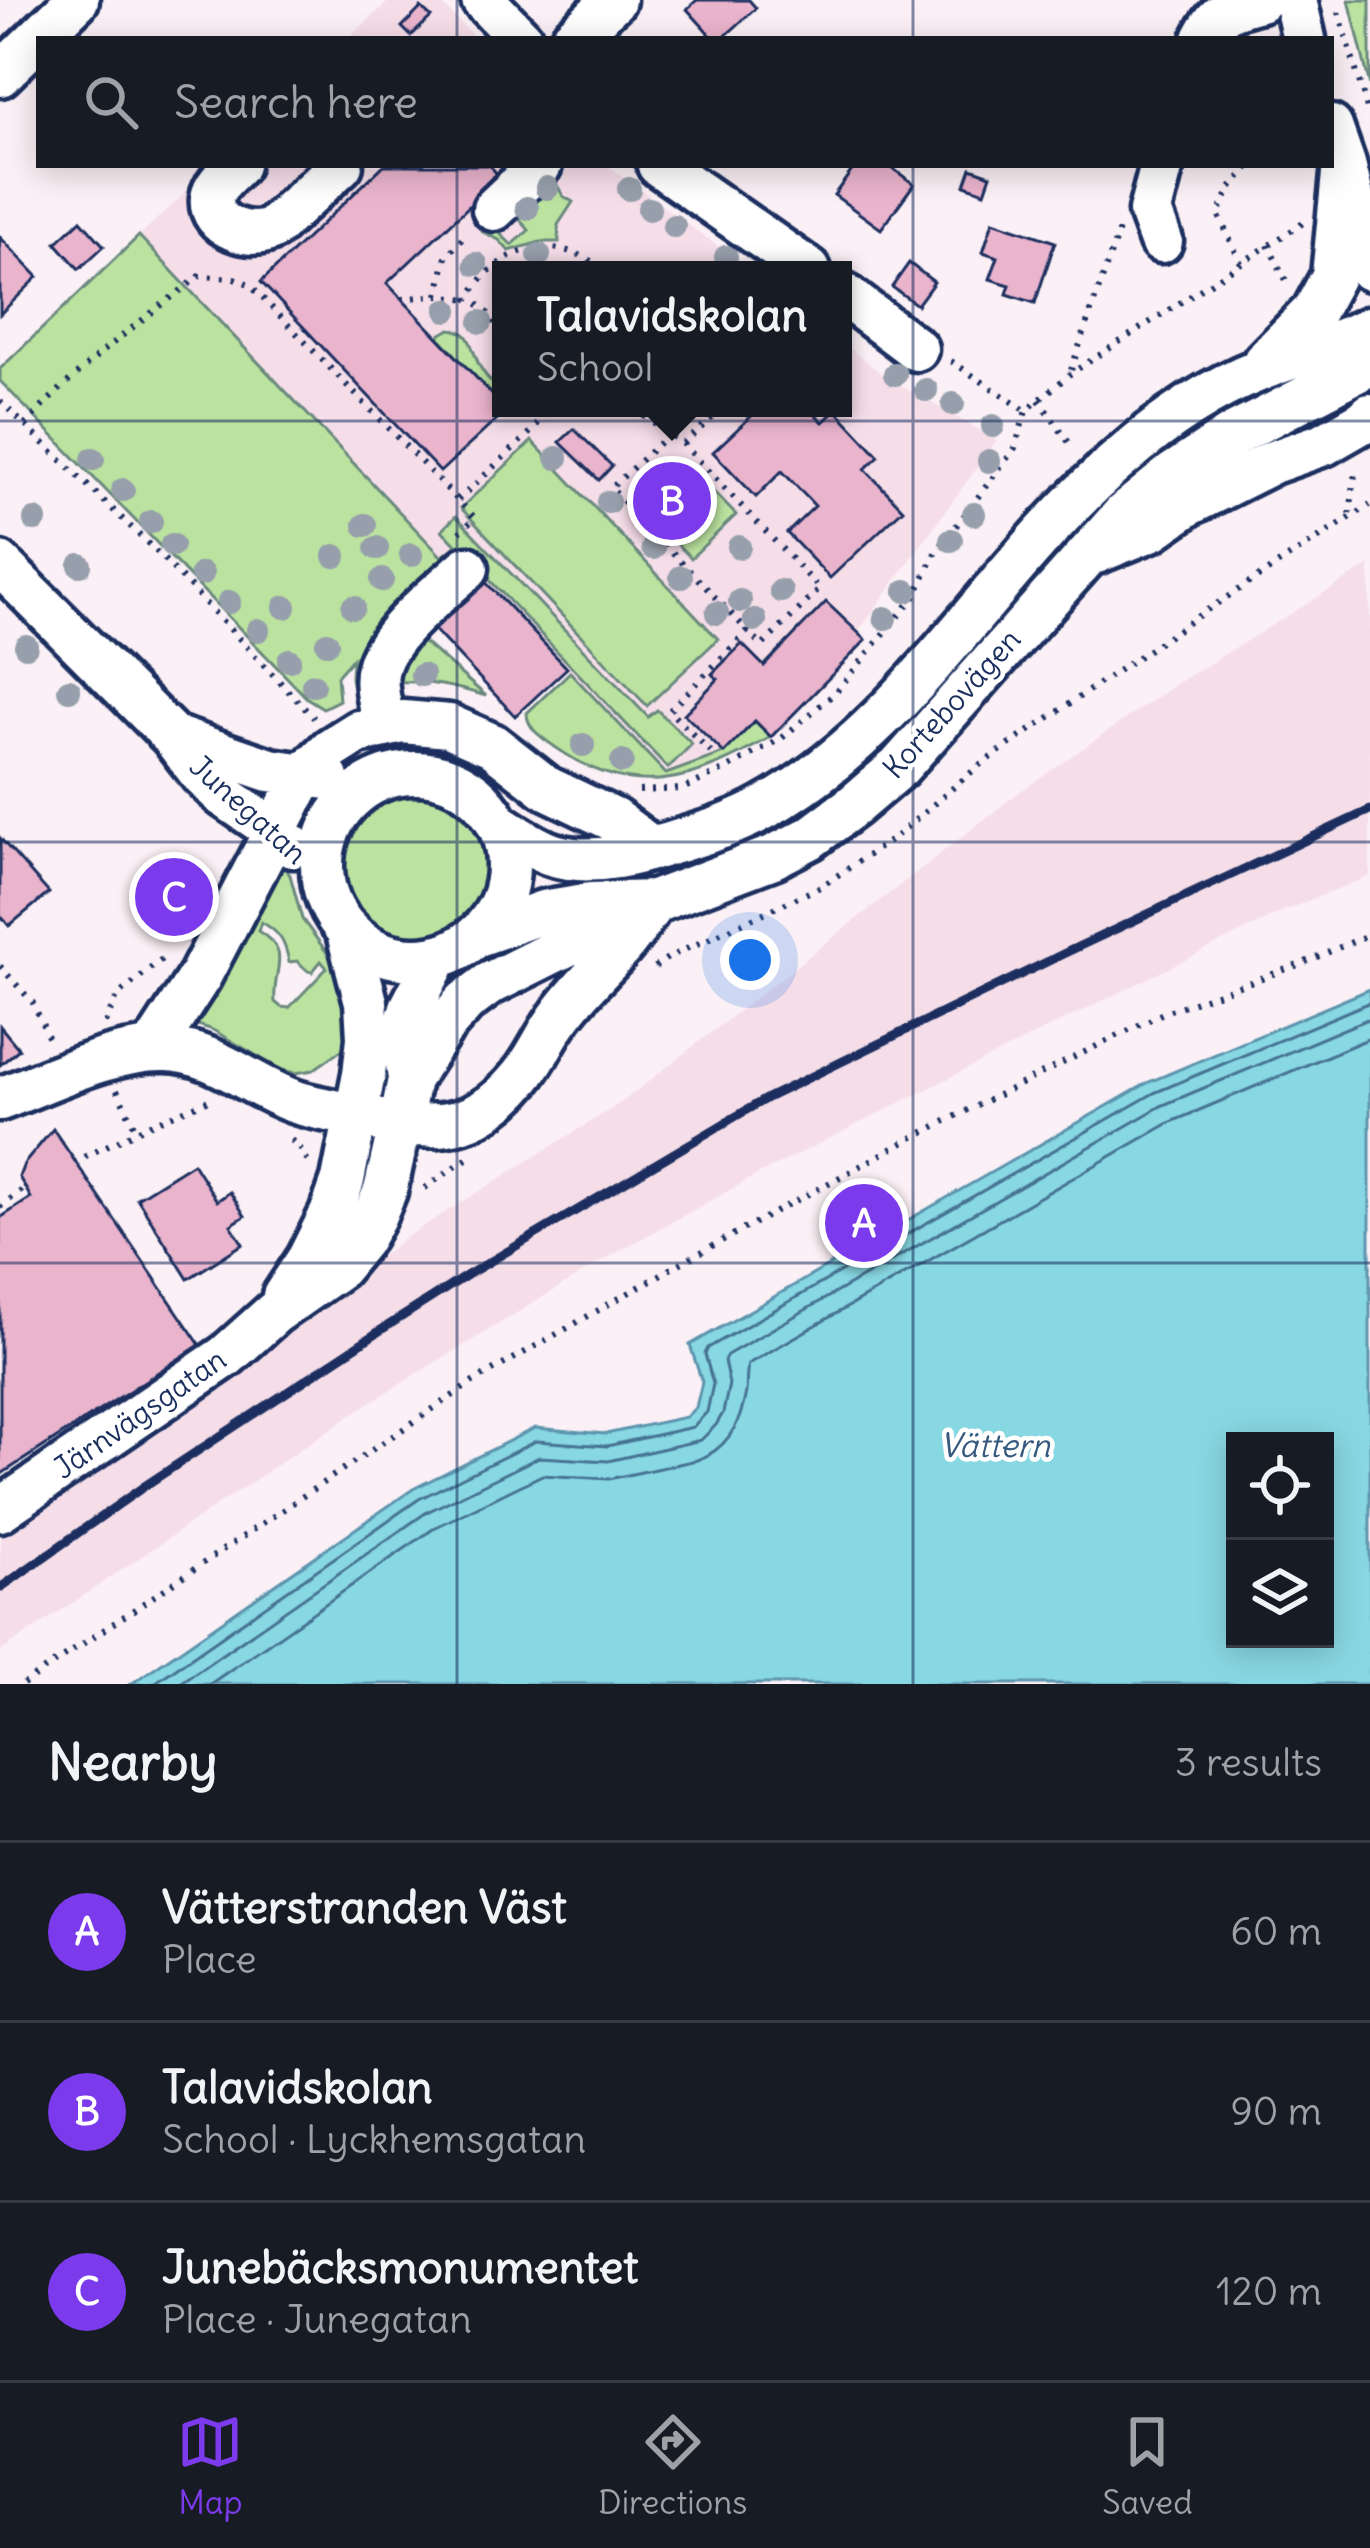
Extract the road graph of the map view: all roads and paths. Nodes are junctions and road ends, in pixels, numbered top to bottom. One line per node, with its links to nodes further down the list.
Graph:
1 (77, 0): 6 (street)
2 (614, 0): 7 (street)
3 (1260, 0): 8 (street)
4 (1295, 0): 9 (street)
5 (1334, 0): 12 (path)
6 (40, 36)
7 (575, 36)
8 (1205, 36)
9 (1303, 36)
10 (36, 40): 11 (street)
11 (0, 75)
12 (1370, 118)
13 (1338, 145): 21 (street); 30 (street); 37 (street)
14 (233, 168): 15 (street)
15 (338, 168)
16 (537, 168): 20 (street)
17 (663, 168): 28 (street)
18 (1161, 168): 24 (street)
19 (1249, 168): 29 (path)
20 (494, 209): 33 (path)
21 (1370, 214)
22 (1318, 217): 25 (path)
23 (1120, 228): 43 (path)
24 (1161, 241)
25 (1268, 245): 29 (path); 37 (path)
26 (502, 261): 27 (path)
27 (592, 261)
28 (795, 261)
29 (1241, 263): 43 (path)
30 (1370, 268)
31 (492, 269): 35 (path)
32 (1370, 289): 37 (street)
33 (438, 295): 34 (path); 35 (path)
34 (402, 299)
35 (468, 299): 38 (path)
36 (852, 301): 40 (street)
37 (1303, 301): 42 (street)
38 (492, 316)
39 (1370, 328): 42 (street, Kortebovägen)
40 (916, 349): 46 (path)
41 (1370, 364): 59 (street, Kortebovägen)
42 (1255, 371): 70 (street, Kortebovägen)
43 (1070, 374): 44 (path)
44 (1039, 400): 46 (path); 54 (path)
45 (0, 401): 51 (path)
46 (1026, 411): 67 (path)
47 (1370, 415): 59 (street)
48 (543, 417): 56 (path)
49 (646, 417): 52 (path)
50 (713, 417): 53 (path)
51 (25, 425): 56 (path); 62 (path)
52 (669, 434): 53 (path); 61 (path)
53 (683, 444): 61 (path)
54 (1070, 444)
55 (1370, 474): 57 (path)
56 (458, 500): 58 (path)
57 (1350, 516)
58 (459, 554): 62 (street)
59 (1084, 556): 72 (street, Kortebovägen)
60 (0, 564): 63 (street, Junegatan)
61 (748, 631): 64 (path)
62 (381, 710): 65 (street); 70 (street)
63 (172, 736): 65 (street, Junegatan); 69 (street, Junegatan)
64 (711, 752)
65 (305, 774): 66 (street, Junegatan); 69 (street)
66 (369, 785): 68 (street); 71 (street)
67 (633, 792)
68 (498, 824): 70 (street, Kortebovägen); 75 (street)
69 (274, 830): 71 (street, Junegatan); 78 (street)
70 (653, 849)
71 (324, 883): 73 (street)
72 (654, 902): 75 (street, Kortebovägen); 80 (street); 83 (street)
73 (346, 929): 76 (street); 82 (street, Järnvägsgatan)
74 (1370, 934): 88 (path)
75 (478, 935): 76 (street)
76 (438, 956): 80 (street, Järnvägsgatan)
77 (0, 966): 79 (path)
78 (152, 1050): 79 (street); 82 (street)
79 (66, 1075): 81 (street)
80 (410, 1079): 83 (street, Järnvägsgatan)
81 (0, 1100)
82 (355, 1115): 83 (street); 86 (street, Järnvägsgatan)
83 (400, 1125): 86 (street, Järnvägsgatan)
84 (25, 1188): 85 (path)
85 (0, 1207)
86 (274, 1312): 87 (street, Järnvägsgatan)
87 (0, 1510)
88 (23, 1684)

